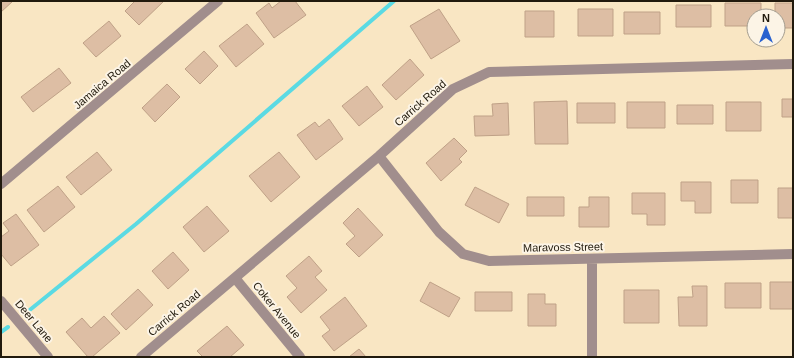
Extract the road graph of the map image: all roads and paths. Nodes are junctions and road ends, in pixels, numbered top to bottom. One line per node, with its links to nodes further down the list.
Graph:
1 (218, 1): 4 (street, Jamaica Road)
2 (793, 64): 3 (street, Carrick Road)
3 (379, 156): 6 (street, Maravoss Street); 7 (street, Carrick Road)
4 (1, 184)
5 (793, 254): 6 (street, Maravoss Street)
6 (592, 259): 12 (street)
7 (235, 278): 10 (street, Carrick Road); 11 (street, Coker Avenue)
8 (1, 301): 9 (street, Deer Lane)
9 (48, 357)
10 (141, 357)
11 (300, 357)
12 (592, 357)

